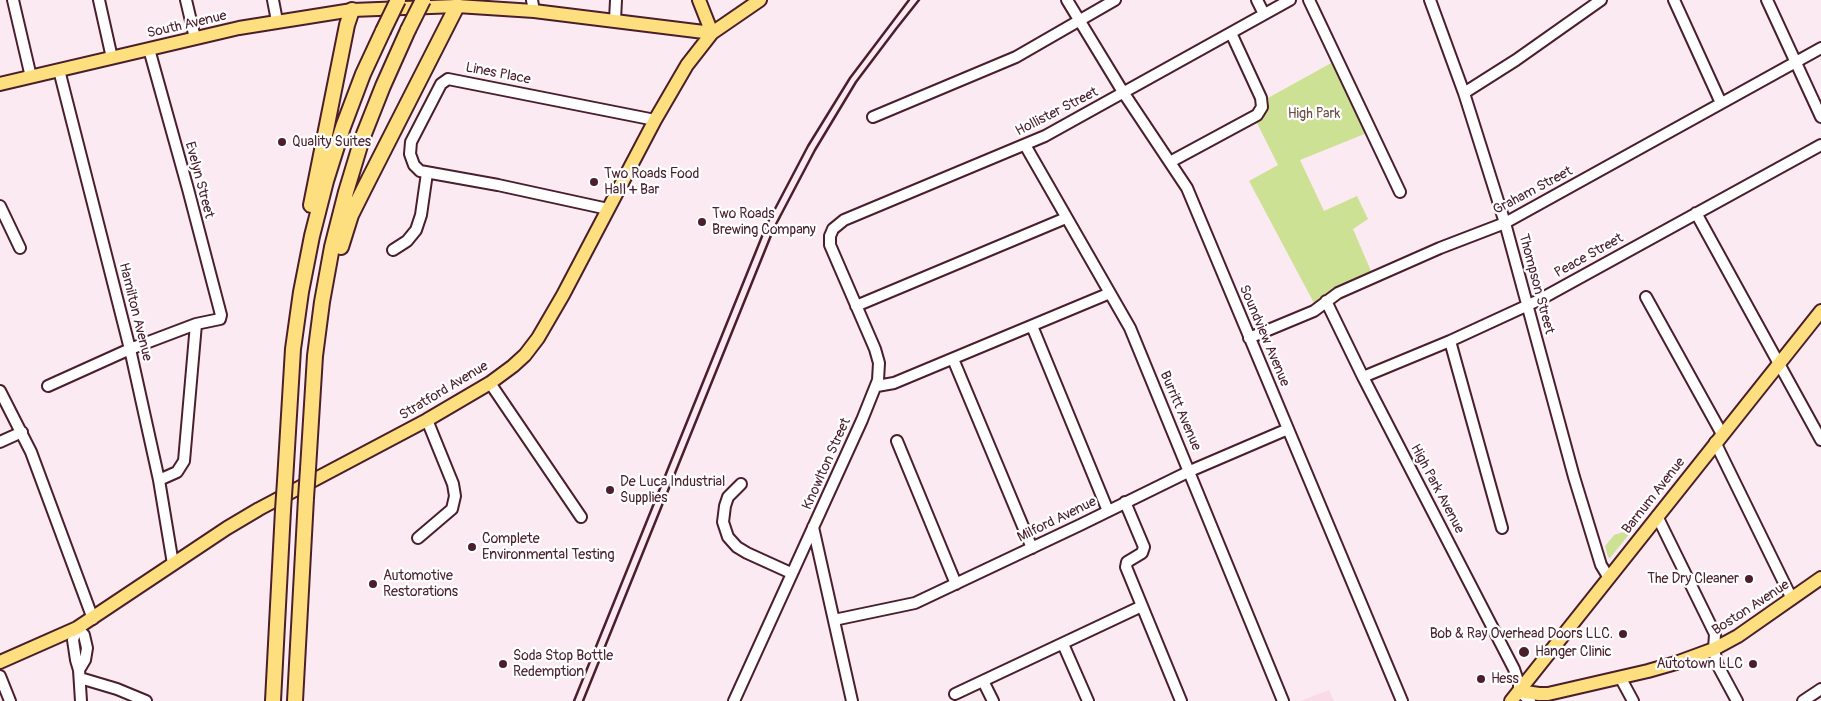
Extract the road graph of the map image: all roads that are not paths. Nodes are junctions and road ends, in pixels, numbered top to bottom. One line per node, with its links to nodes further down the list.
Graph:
1 (14, 0): 34 (street)
2 (99, 0): 31 (street)
3 (186, 0): 28 (street)
4 (273, 0): 25 (street)
5 (398, 0): 61 (highway, bridge)
6 (423, 0): 64 (highway, bridge)
7 (616, 0): 23 (street)
8 (699, 0): 26 (main road)
9 (760, 0): 26 (main road, Stratford Avenue)
10 (1067, 0): 24 (street, Soundview Avenue)
11 (1115, 0): 24 (street)
12 (1257, 0): 22 (street)
13 (1290, 0): 22 (street, Hollister Street)
14 (1309, 0): 46 (street)
15 (1430, 0): 37 (street, Thompson Street)
16 (1600, 0): 37 (street)
17 (1674, 0): 38 (street)
18 (1767, 0): 32 (street)
19 (459, 3): 20 (main road, South Avenue); 21 (main road, South Avenue); 64 (highway)
20 (355, 5): 25 (main road, South Avenue); 61 (highway)
21 (533, 5): 23 (main road, South Avenue)
22 (1264, 14): 27 (street, Hollister Street)
23 (615, 20): 26 (main road, South Avenue)
24 (1080, 20): 36 (street, Soundview Avenue); 40 (street)
25 (277, 21): 28 (main road, South Avenue)
26 (712, 33): 41 (main road, Stratford Avenue)
27 (1231, 33): 36 (street, Hollister Street); 44 (street)
28 (195, 38): 30 (main road, South Avenue)
29 (1821, 48): 32 (street, Graham Street)
30 (149, 49): 31 (main road, South Avenue); 62 (street, Evelyn Street)
31 (112, 58): 33 (main road, South Avenue)
32 (1796, 62): 38 (street, Graham Street); 39 (street)
33 (59, 70): 34 (main road, South Avenue); 67 (street, Hamilton Avenue)
34 (30, 77): 35 (main road, South Avenue)
35 (0, 84)
36 (1123, 92): 42 (street, Hollister Street); 44 (street, Soundview Avenue)
37 (1464, 93): 51 (street, Thompson Street)
38 (1721, 103): 51 (street, Graham Street)
39 (1821, 117)
40 (873, 118)
41 (655, 120): 45 (street, Lines Place); 48 (main road, Stratford Avenue)
42 (1025, 145): 50 (street, Burritt Avenue); 52 (street, Hollister Street)
43 (1821, 145): 49 (street, Peace Street)
44 (1170, 162): 65 (street, Soundview Avenue)
45 (427, 173): 48 (street); 54 (street)
46 (1400, 192)
47 (0, 206): 53 (street)
48 (608, 209): 71 (main road, Stratford Avenue)
49 (1696, 213): 58 (street, Peace Street); 69 (street)
50 (1066, 218): 55 (street, Burritt Avenue); 59 (street)
51 (1505, 223): 57 (street, Graham Street); 58 (street, Thompson Street)
52 (831, 233): 59 (street, Knowlton Street)
53 (20, 248)
54 (393, 250)
55 (1110, 293): 63 (street); 82 (street, Burritt Avenue)
56 (1646, 297): 78 (street)
57 (1326, 301): 65 (street, Graham Street); 70 (street, High Park Avenue)
58 (1528, 305): 66 (street, Peace Street); 95 (street, Thompson Street)
59 (856, 306): 73 (street, Knowlton Street)
60 (1821, 311): 69 (main road, Barnum Avenue)
61 (297, 321): 102 (highway, bridge)
62 (196, 324): 67 (street); 83 (street)
63 (1032, 326): 68 (street); 86 (street)
64 (318, 330): 104 (highway, bridge)
65 (1249, 338): 76 (street, Soundview Avenue)
66 (1450, 341): 70 (street, Peace Street); 90 (street)
67 (130, 349): 72 (street); 83 (street, Hamilton Avenue)
68 (953, 359): 73 (street); 92 (street)
69 (1779, 365): 78 (main road, Barnum Avenue); 79 (street)
70 (1363, 377): 114 (street, High Park Avenue)
71 (490, 383): 75 (main road, Stratford Avenue); 88 (street)
72 (48, 386)
73 (876, 386): 89 (street, Knowlton Street)
74 (0, 391): 77 (street)
75 (428, 420): 91 (street); 93 (main road, Stratford Avenue)
76 (1288, 429): 82 (street, Milford Avenue); 128 (street, Soundview Avenue)
77 (22, 432): 81 (street); 100 (street)
78 (1718, 438): 87 (main road, Barnum Avenue); 98 (street)
79 (1821, 440)
80 (897, 441): 97 (street)
81 (0, 442)
82 (1190, 471): 85 (street, Milford Avenue); 127 (street, Burritt Avenue)
83 (159, 480): 93 (street, Hamilton Avenue)
84 (741, 484): 94 (street)
85 (1126, 502): 86 (street, Milford Avenue); 99 (street)
86 (1108, 511): 92 (street, Milford Avenue)
87 (1657, 516): 95 (main road, Barnum Avenue); 106 (street)
88 (581, 517)
89 (813, 527): 94 (street, Knowlton Street); 101 (street)
90 (1502, 528)
91 (418, 538)
92 (1032, 548): 97 (street, Milford Avenue)
93 (173, 564): 100 (main road, Stratford Avenue)
94 (791, 573): 122 (street, Knowlton Street)
95 (1608, 578): 114 (main road, Barnum Avenue)
96 (1820, 582): 98 (main road, Boston Avenue)
97 (956, 584): 101 (street, Milford Avenue)
98 (1792, 599): 106 (main road, Boston Avenue)
99 (1142, 606): 105 (street); 126 (street)
100 (93, 619): 103 (main road, Stratford Avenue)
101 (834, 620): 123 (street)
102 (277, 621): 118 (highway); 119 (highway)
103 (77, 628): 107 (main road, Stratford Avenue); 108 (street)
104 (299, 630): 120 (highway); 121 (highway)
105 (1063, 644): 111 (street); 125 (street)
106 (1714, 649): 110 (main road, Boston Avenue); 131 (street)
107 (0, 662)
108 (80, 674): 116 (street); 117 (street)
109 (0, 676): 115 (street)
110 (1620, 677): 114 (main road, Boston Avenue); 130 (street)
111 (983, 681): 113 (street); 124 (street)
112 (1821, 688): 132 (street)
113 (954, 694)
114 (1515, 696): 129 (street)
115 (10, 701)
116 (81, 701)
117 (146, 701)
118 (266, 701)
119 (273, 701)
120 (295, 701)
121 (300, 701)
122 (734, 701)
123 (852, 701)
124 (993, 701)
125 (1088, 701)
126 (1181, 701)
127 (1283, 701)
128 (1402, 701)
129 (1530, 701)
130 (1633, 701)
131 (1737, 701)
132 (1803, 701)

